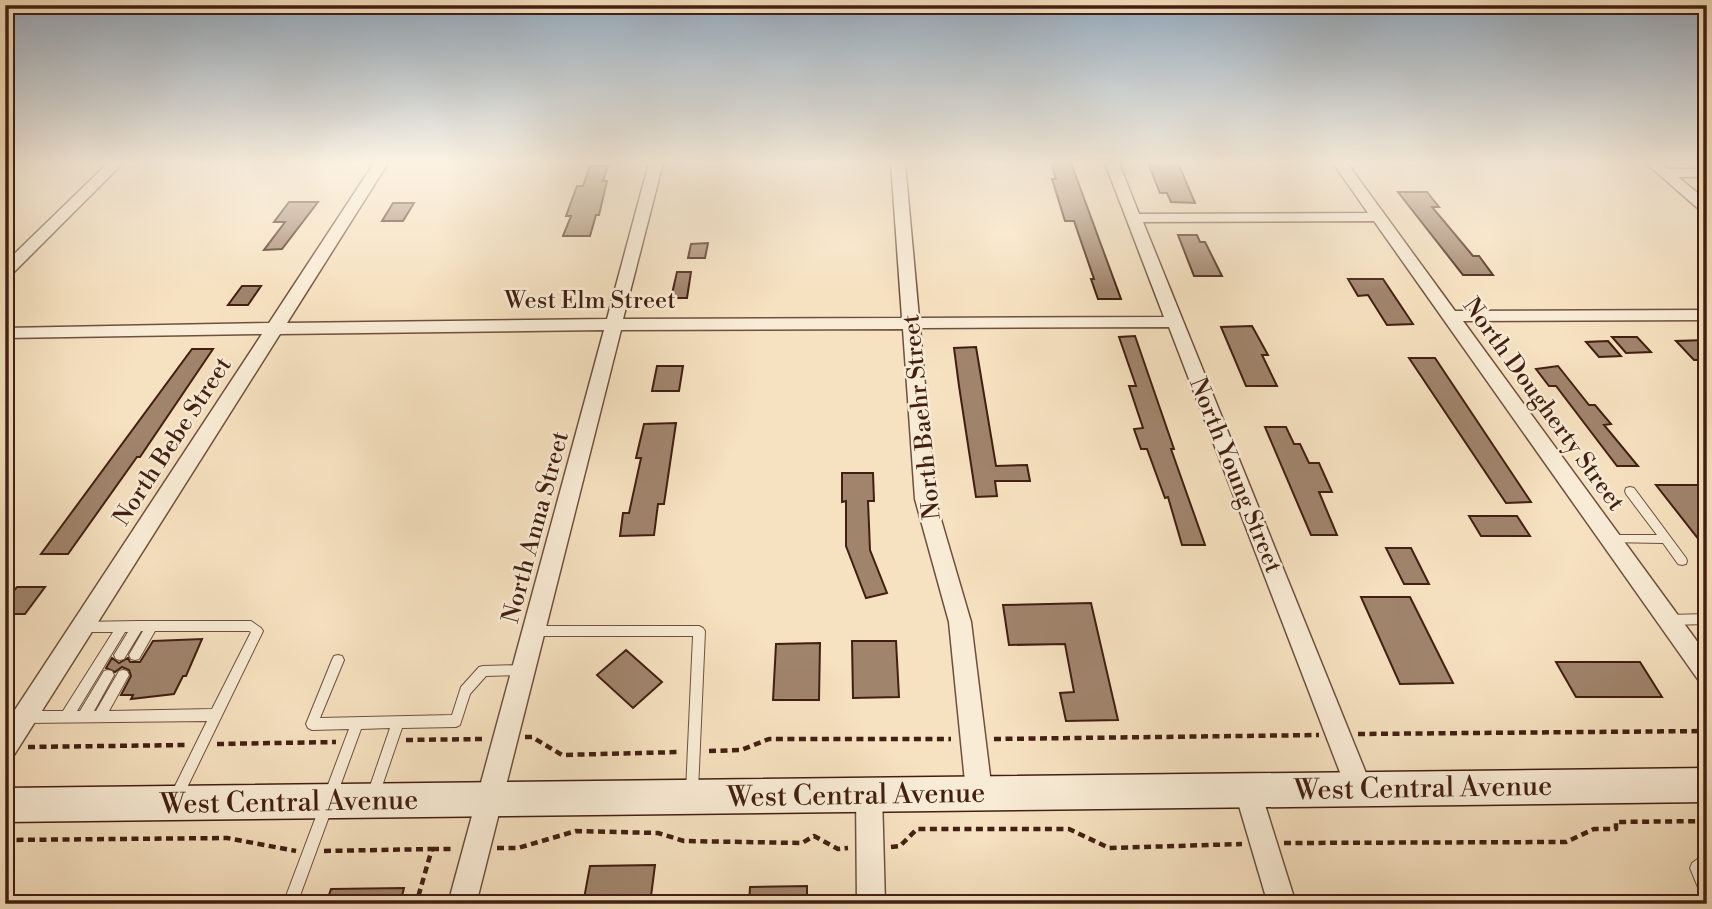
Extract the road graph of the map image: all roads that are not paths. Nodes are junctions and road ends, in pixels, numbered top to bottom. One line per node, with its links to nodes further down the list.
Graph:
1 (73, 205): 9 (street)
2 (353, 205): 15 (street, North Bebe Street)
3 (645, 205): 14 (street, North Anna Street)
4 (901, 205): 13 (street, North Baehr Street)
5 (1129, 205): 8 (street, North Young Street)
6 (1371, 205): 7 (street, North Dougherty Street)
7 (1380, 217): 8 (street); 11 (street, North Dougherty Street)
8 (1134, 218): 12 (street, North Young Street)
9 (5, 272)
10 (1707, 315): 11 (street)
11 (1450, 316): 18 (street, North Dougherty Street)
12 (1175, 322): 13 (street, West Elm Street); 44 (street, North Young Street)
13 (911, 323): 14 (street, West Elm Street); 46 (street, North Baehr Street)
14 (614, 325): 15 (street, West Elm Street); 27 (street, North Anna Street)
15 (273, 329): 16 (street, West Elm Street); 23 (street, North Bebe Street)
16 (5, 333)
17 (1630, 491): 19 (lane)
18 (1610, 539): 19 (lane); 22 (street, North Dougherty Street)
19 (1666, 539): 20 (lane)
20 (1682, 561)
21 (1707, 619): 22 (lane)
22 (1668, 620): 32 (street, North Dougherty Street)
23 (81, 626): 24 (lane); 39 (street, North Bebe Street)
24 (122, 626): 25 (lane); 36 (lane)
25 (138, 626): 26 (lane); 28 (lane)
26 (152, 626): 29 (lane); 35 (lane)
27 (534, 631): 31 (street, North Anna Street); 48 (lane)
28 (120, 655)
29 (135, 655)
30 (338, 660): 41 (lane)
31 (524, 670): 40 (lane); 49 (street, North Anna Street)
32 (1707, 674)
33 (108, 675): 37 (lane)
34 (123, 675): 38 (lane)
35 (215, 715): 38 (lane); 52 (lane)
36 (67, 716): 37 (lane); 39 (lane)
37 (84, 716): 38 (lane)
38 (99, 716)
39 (24, 717): 42 (street, North Bebe Street)
40 (398, 722): 41 (lane); 50 (lane)
41 (357, 723): 51 (lane)
42 (12, 747)
43 (1707, 785): 44 (main road, West Central Avenue)
44 (1359, 788): 45 (main road, West Central Avenue)
45 (1247, 789): 46 (main road, West Central Avenue); 59 (street)
46 (979, 792): 47 (main road, West Central Avenue)
47 (869, 794): 48 (main road, West Central Avenue); 58 (street)
48 (692, 796): 49 (main road, West Central Avenue)
49 (491, 799): 50 (main road, West Central Avenue); 57 (street, North Anna Street)
50 (371, 800): 51 (main road, West Central Avenue)
51 (329, 801): 52 (main road, West Central Avenue); 56 (lane)
52 (173, 803): 53 (main road, West Central Avenue)
53 (5, 805)
54 (1707, 859): 55 (lane)
55 (1707, 892)
56 (290, 904)
57 (462, 904)
58 (871, 904)
59 (1282, 904)

